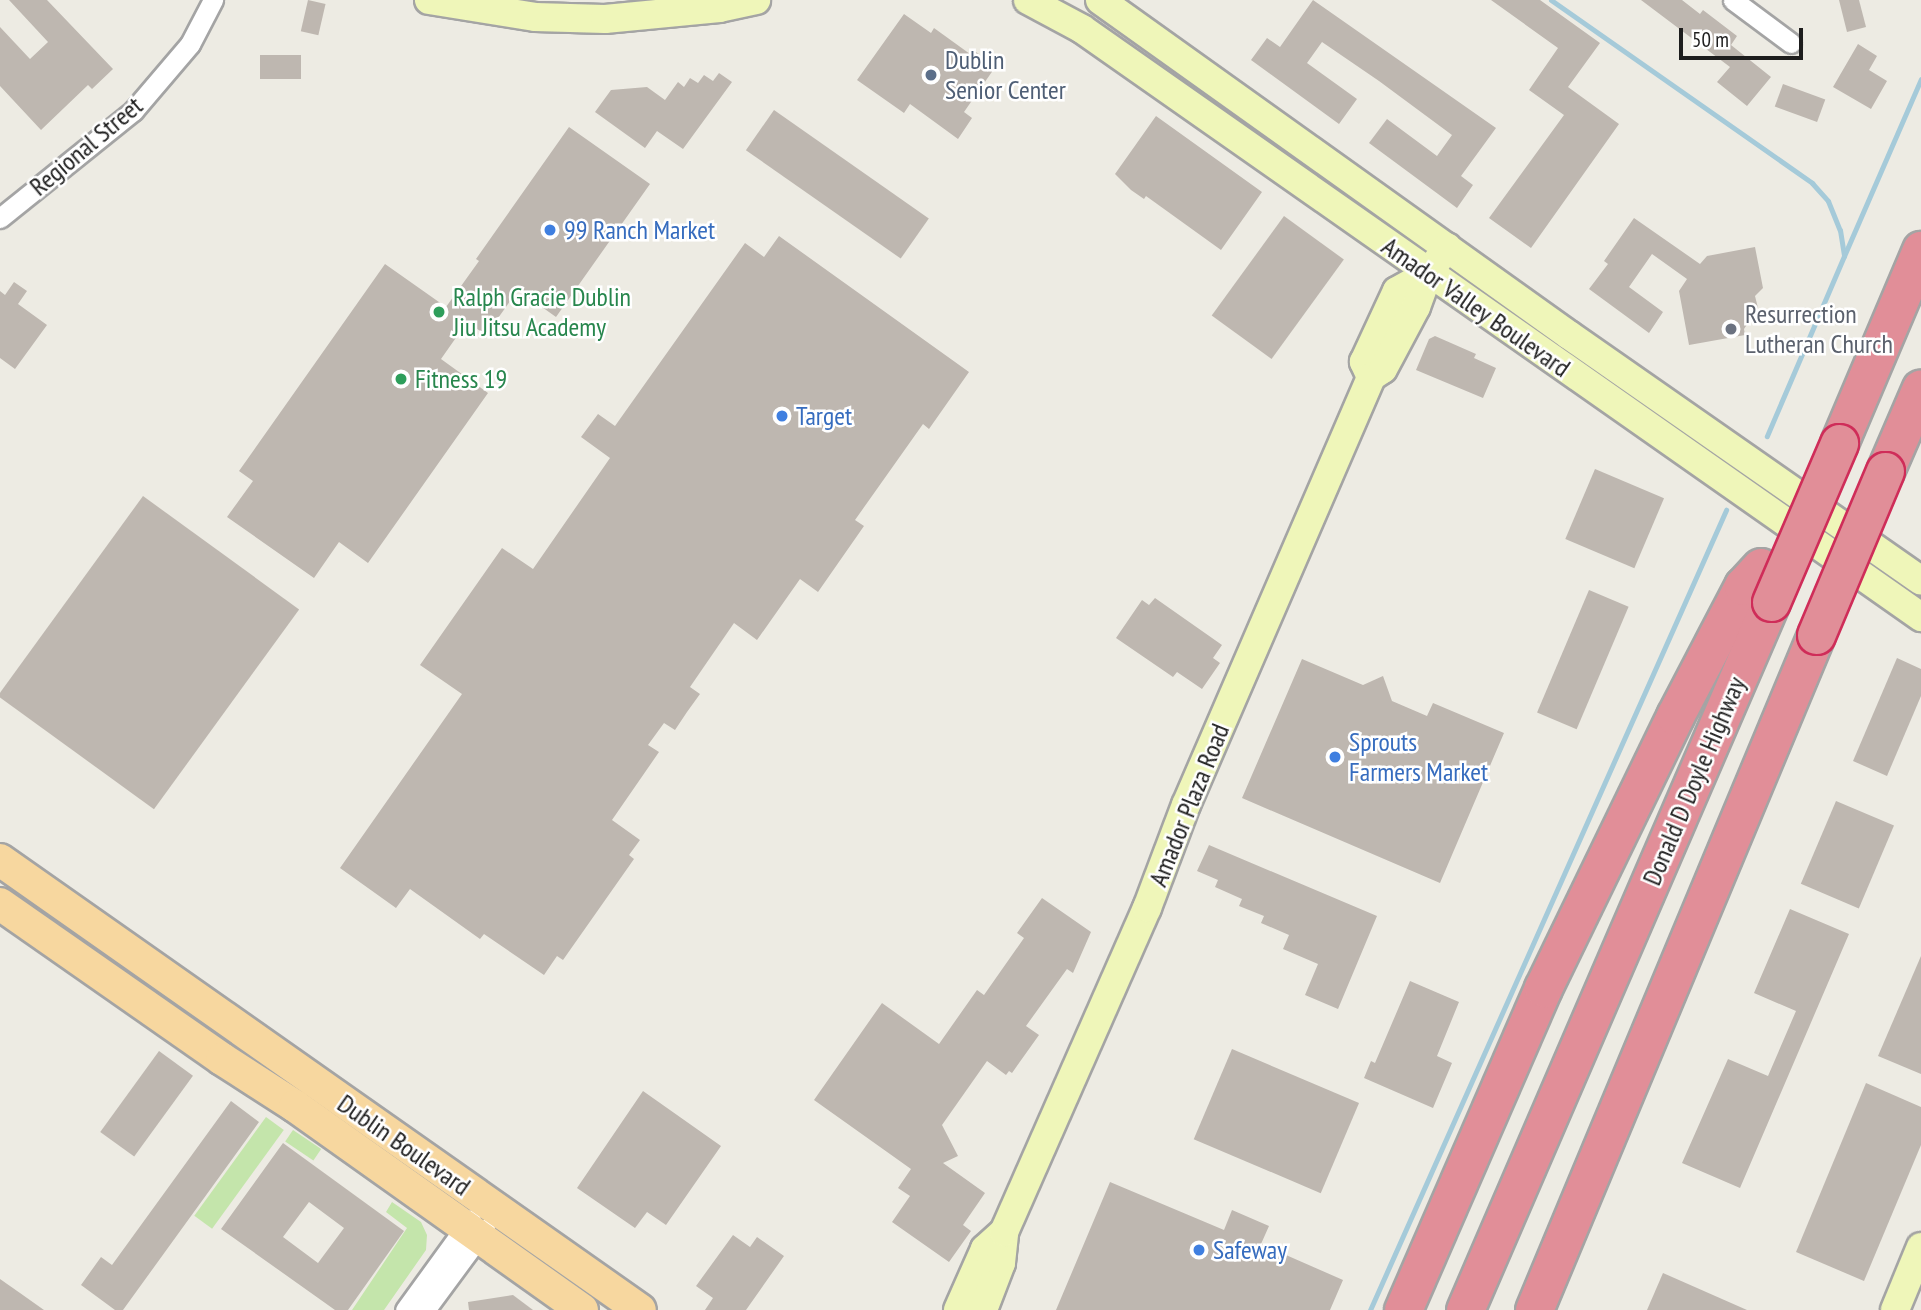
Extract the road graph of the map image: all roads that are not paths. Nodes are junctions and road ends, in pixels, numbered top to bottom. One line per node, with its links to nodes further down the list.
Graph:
1 (213, 0): 9 (street, Regional Street)
2 (756, 0): 6 (street)
3 (1028, 0): 7 (street, Amador Valley Boulevard)
4 (1100, 0): 10 (street, Amador Valley Boulevard)
5 (1733, 0): 8 (street)
6 (444, 1)
7 (1061, 8): 12 (street, Amador Valley Boulevard)
8 (1791, 43)
9 (0, 218)
10 (1447, 247): 12 (street, Amador Plaza Road); 14 (street, Amador Valley Boulevard)
11 (1921, 250): 15 (highway, bridge)
12 (1428, 274): 16 (street, Amador Valley Boulevard); 25 (street, Amador Plaza Road)
13 (1921, 388): 35 (highway, bridge)
14 (1921, 581)
15 (1757, 594): 33 (highway); 34 (highway, Donald D Doyle Highway)
16 (1921, 617)
17 (0, 860): 19 (main road, Dublin Boulevard)
18 (0, 904): 20 (main road, Dublin Boulevard)
19 (132, 953): 20 (main road); 21 (main road, Dublin Boulevard)
20 (76, 956): 22 (main road, Dublin Boulevard)
21 (169, 979): 22 (main road, Dublin Boulevard); 23 (main road, Dublin Boulevard)
22 (119, 986): 24 (main road, Dublin Boulevard)
23 (491, 1206): 24 (street); 30 (main road, Dublin Boulevard)
24 (471, 1232): 27 (street); 28 (street); 29 (main road, Dublin Boulevard)
25 (1003, 1232): 31 (street, Amador Plaza Road); 32 (street, Amador Plaza Road)
26 (1921, 1247): 36 (street)
27 (405, 1310)
28 (425, 1310)
29 (582, 1310)
30 (639, 1310)
31 (958, 1310)
32 (983, 1310)
33 (1403, 1310)
34 (1465, 1310)
35 (1534, 1310)
36 (1895, 1310)

